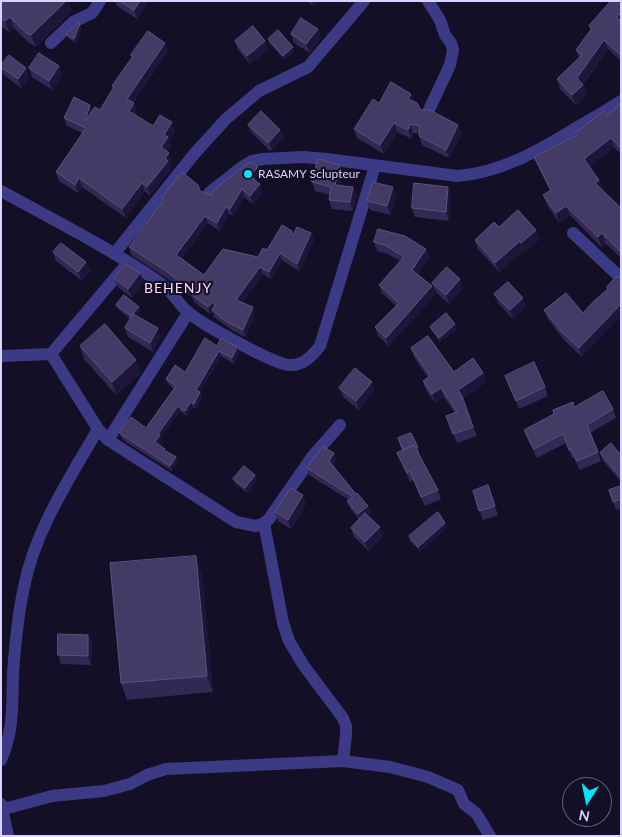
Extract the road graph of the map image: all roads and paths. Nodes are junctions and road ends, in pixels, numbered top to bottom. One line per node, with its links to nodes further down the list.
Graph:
1 (100, 1): 4 (street)
2 (364, 1): 11 (street)
3 (428, 1): 6 (street)
4 (51, 43)
5 (621, 101): 7 (street)
6 (428, 112)
7 (375, 166): 9 (street); 14 (street)
8 (1, 190): 11 (street)
9 (209, 193)
10 (573, 233): 13 (street)
11 (114, 254): 12 (street)
12 (128, 262): 14 (street); 15 (street)
13 (621, 278)
14 (188, 313): 19 (street)
15 (51, 354): 16 (street); 18 (street)
16 (1, 356)
17 (340, 425): 20 (street)
18 (98, 428): 19 (street); 21 (street)
19 (108, 440): 20 (street)
20 (264, 523): 22 (street)
21 (1, 760)
22 (343, 761): 23 (street); 25 (street)
23 (2, 807): 24 (street)
24 (8, 836)
25 (490, 836)

